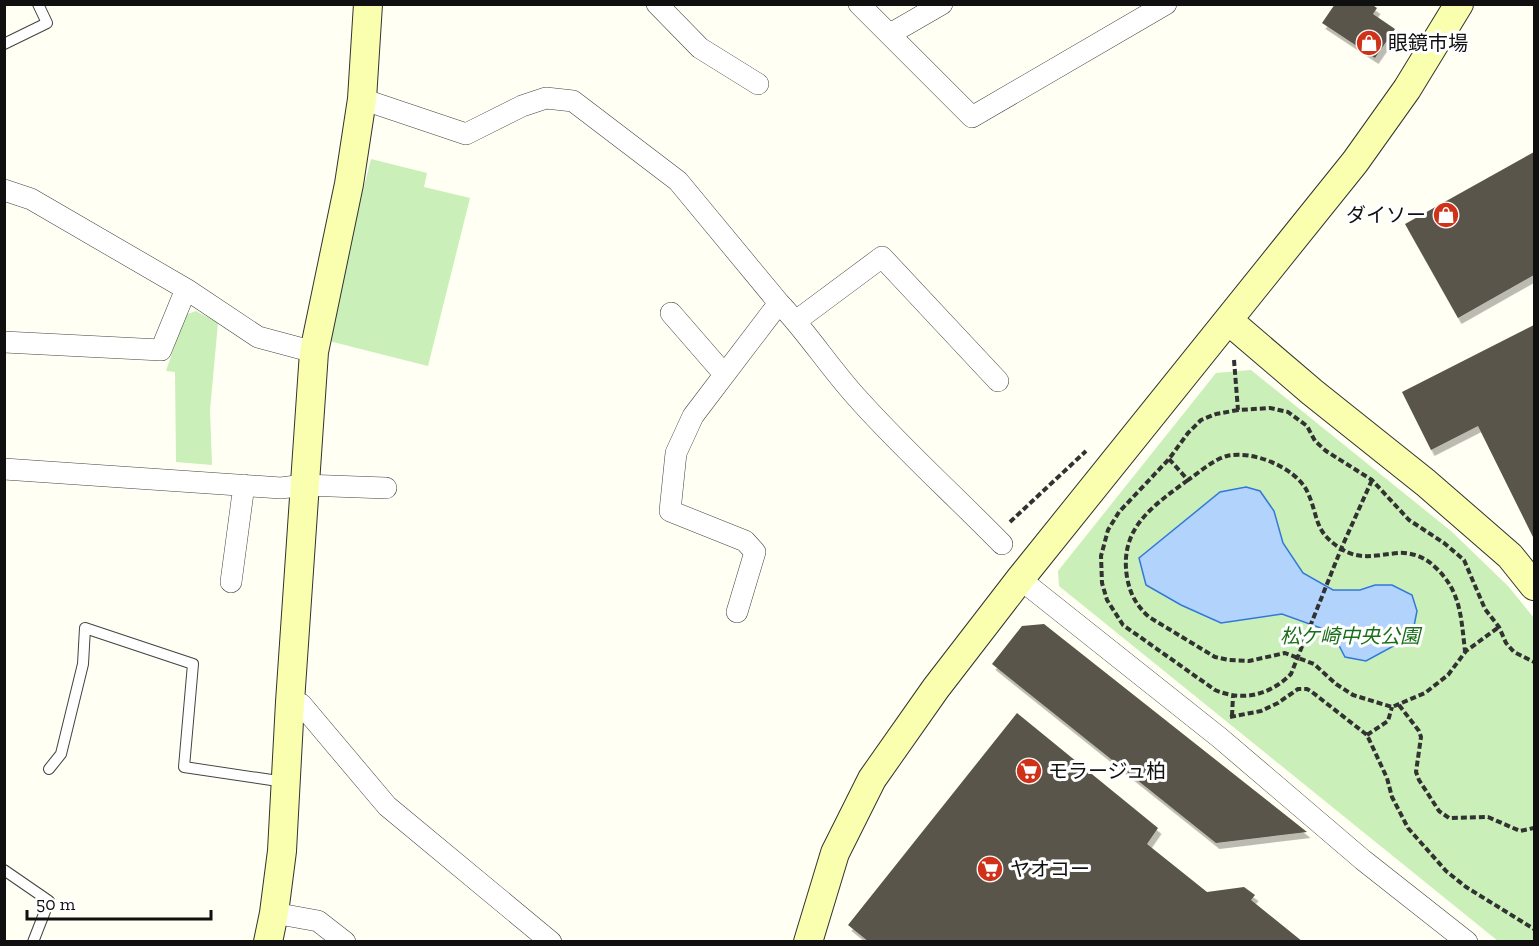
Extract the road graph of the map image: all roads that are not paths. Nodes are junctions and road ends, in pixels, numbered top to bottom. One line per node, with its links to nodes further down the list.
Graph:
1 (38, 4): 9 (lane)
2 (368, 4): 11 (street)
3 (657, 4): 10 (street)
4 (860, 4): 8 (street)
5 (942, 4): 8 (street)
6 (1166, 4): 8 (street)
7 (1459, 4): 17 (street)
8 (890, 34)
9 (4, 44)
10 (758, 84)
11 (362, 99): 14 (street); 19 (street)
12 (4, 190): 13 (street)
13 (186, 289): 18 (street); 19 (street)
14 (779, 303): 16 (street); 20 (street)
15 (671, 313): 20 (street)
16 (796, 321): 21 (street); 26 (street)
17 (1229, 321): 27 (street); 29 (street)
18 (4, 342)
19 (314, 352): 24 (street)
20 (724, 374): 30 (street)
21 (998, 381)
22 (4, 469): 23 (street)
23 (244, 485): 24 (street); 28 (street)
24 (304, 485): 25 (street); 31 (street)
25 (386, 488)
26 (1005, 534)
27 (1020, 579): 40 (street); 41 (street)
28 (231, 582)
29 (1534, 586)
30 (737, 612)
31 (290, 702): 33 (street); 39 (street)
32 (49, 769): 33 (lane)
33 (285, 782): 35 (street)
34 (4, 870): 36 (lane)
35 (274, 913): 37 (street); 38 (street)
36 (33, 942)
37 (268, 942)
38 (345, 942)
39 (551, 942)
40 (808, 942)
41 (1467, 942)

